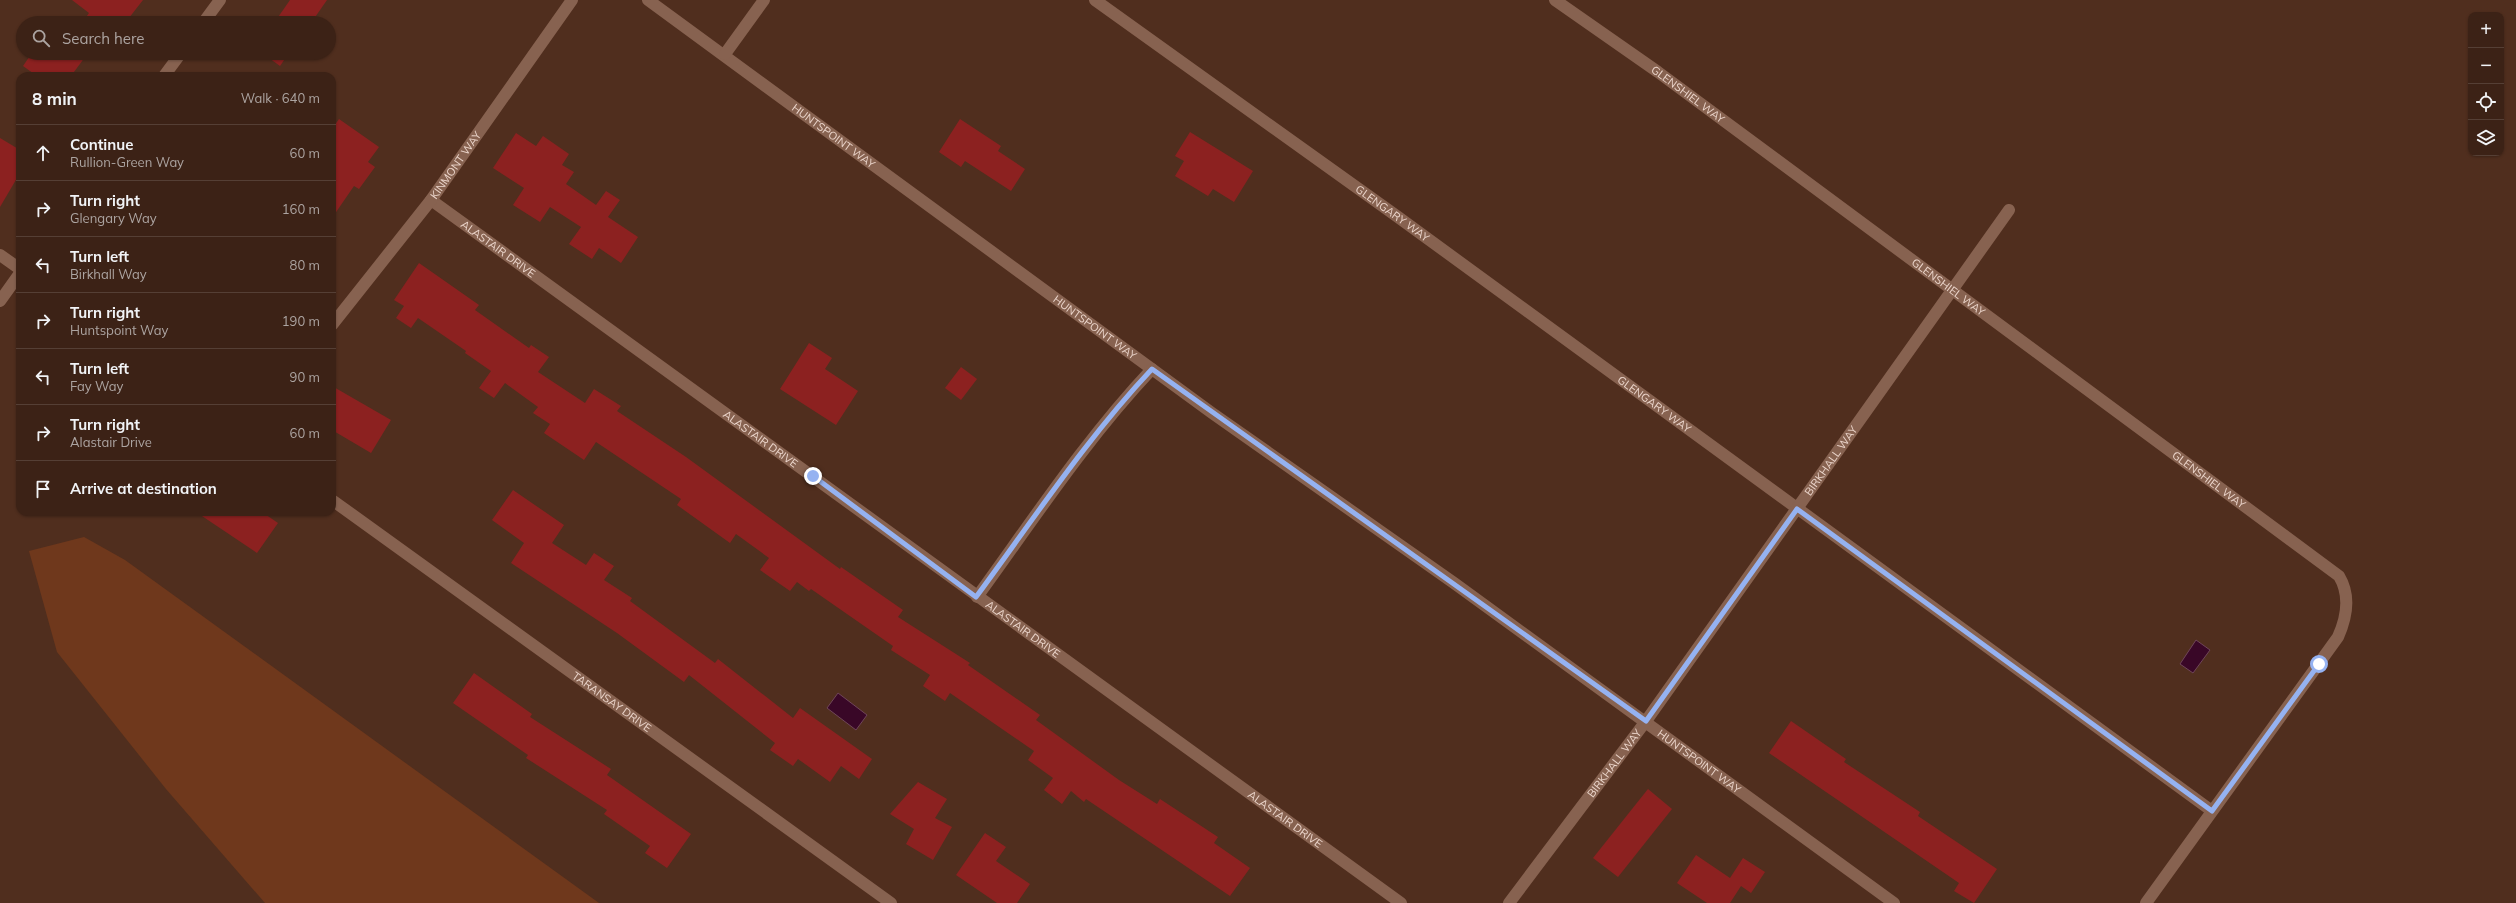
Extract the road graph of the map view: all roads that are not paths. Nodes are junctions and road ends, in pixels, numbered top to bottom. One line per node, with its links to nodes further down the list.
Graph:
1 (220, 0): 7 (street)
2 (572, 0): 11 (street, KINMONT WAY)
3 (648, 0): 8 (street, HUNTSPOINT WAY)
4 (764, 0): 8 (street)
5 (1095, 0): 21 (street, GLENGARY WAY)
6 (1555, 0): 16 (street, GLENSHIEL WAY)
7 (208, 16)
8 (725, 54): 19 (street, HUNTSPOINT WAY)
9 (176, 60): 10 (street)
10 (167, 72)
11 (431, 200): 18 (street, KINMONT WAY); 22 (street, ALASTAIR DRIVE)
12 (2009, 210): 16 (street, BIRKHALL WAY)
13 (0, 255): 14 (street)
14 (16, 266)
15 (16, 279): 17 (street)
16 (1953, 291): 21 (street, BIRKHALL WAY); 24 (street, GLENSHIEL WAY)
17 (0, 301)
18 (336, 320)
19 (1152, 369): 22 (street); 23 (street, HUNTSPOINT WAY)
20 (336, 503): 25 (street, TARANSAY DRIVE)
21 (1797, 509): 23 (street, BIRKHALL WAY); 24 (street, GLENGARY WAY)
22 (976, 597): 26 (street, ALASTAIR DRIVE)
23 (1646, 721): 27 (street, BIRKHALL WAY); 28 (street, HUNTSPOINT WAY)
24 (2212, 811): 29 (street)
25 (891, 903)
26 (1401, 903)
27 (1509, 903)
28 (1894, 903)
29 (2146, 903)

